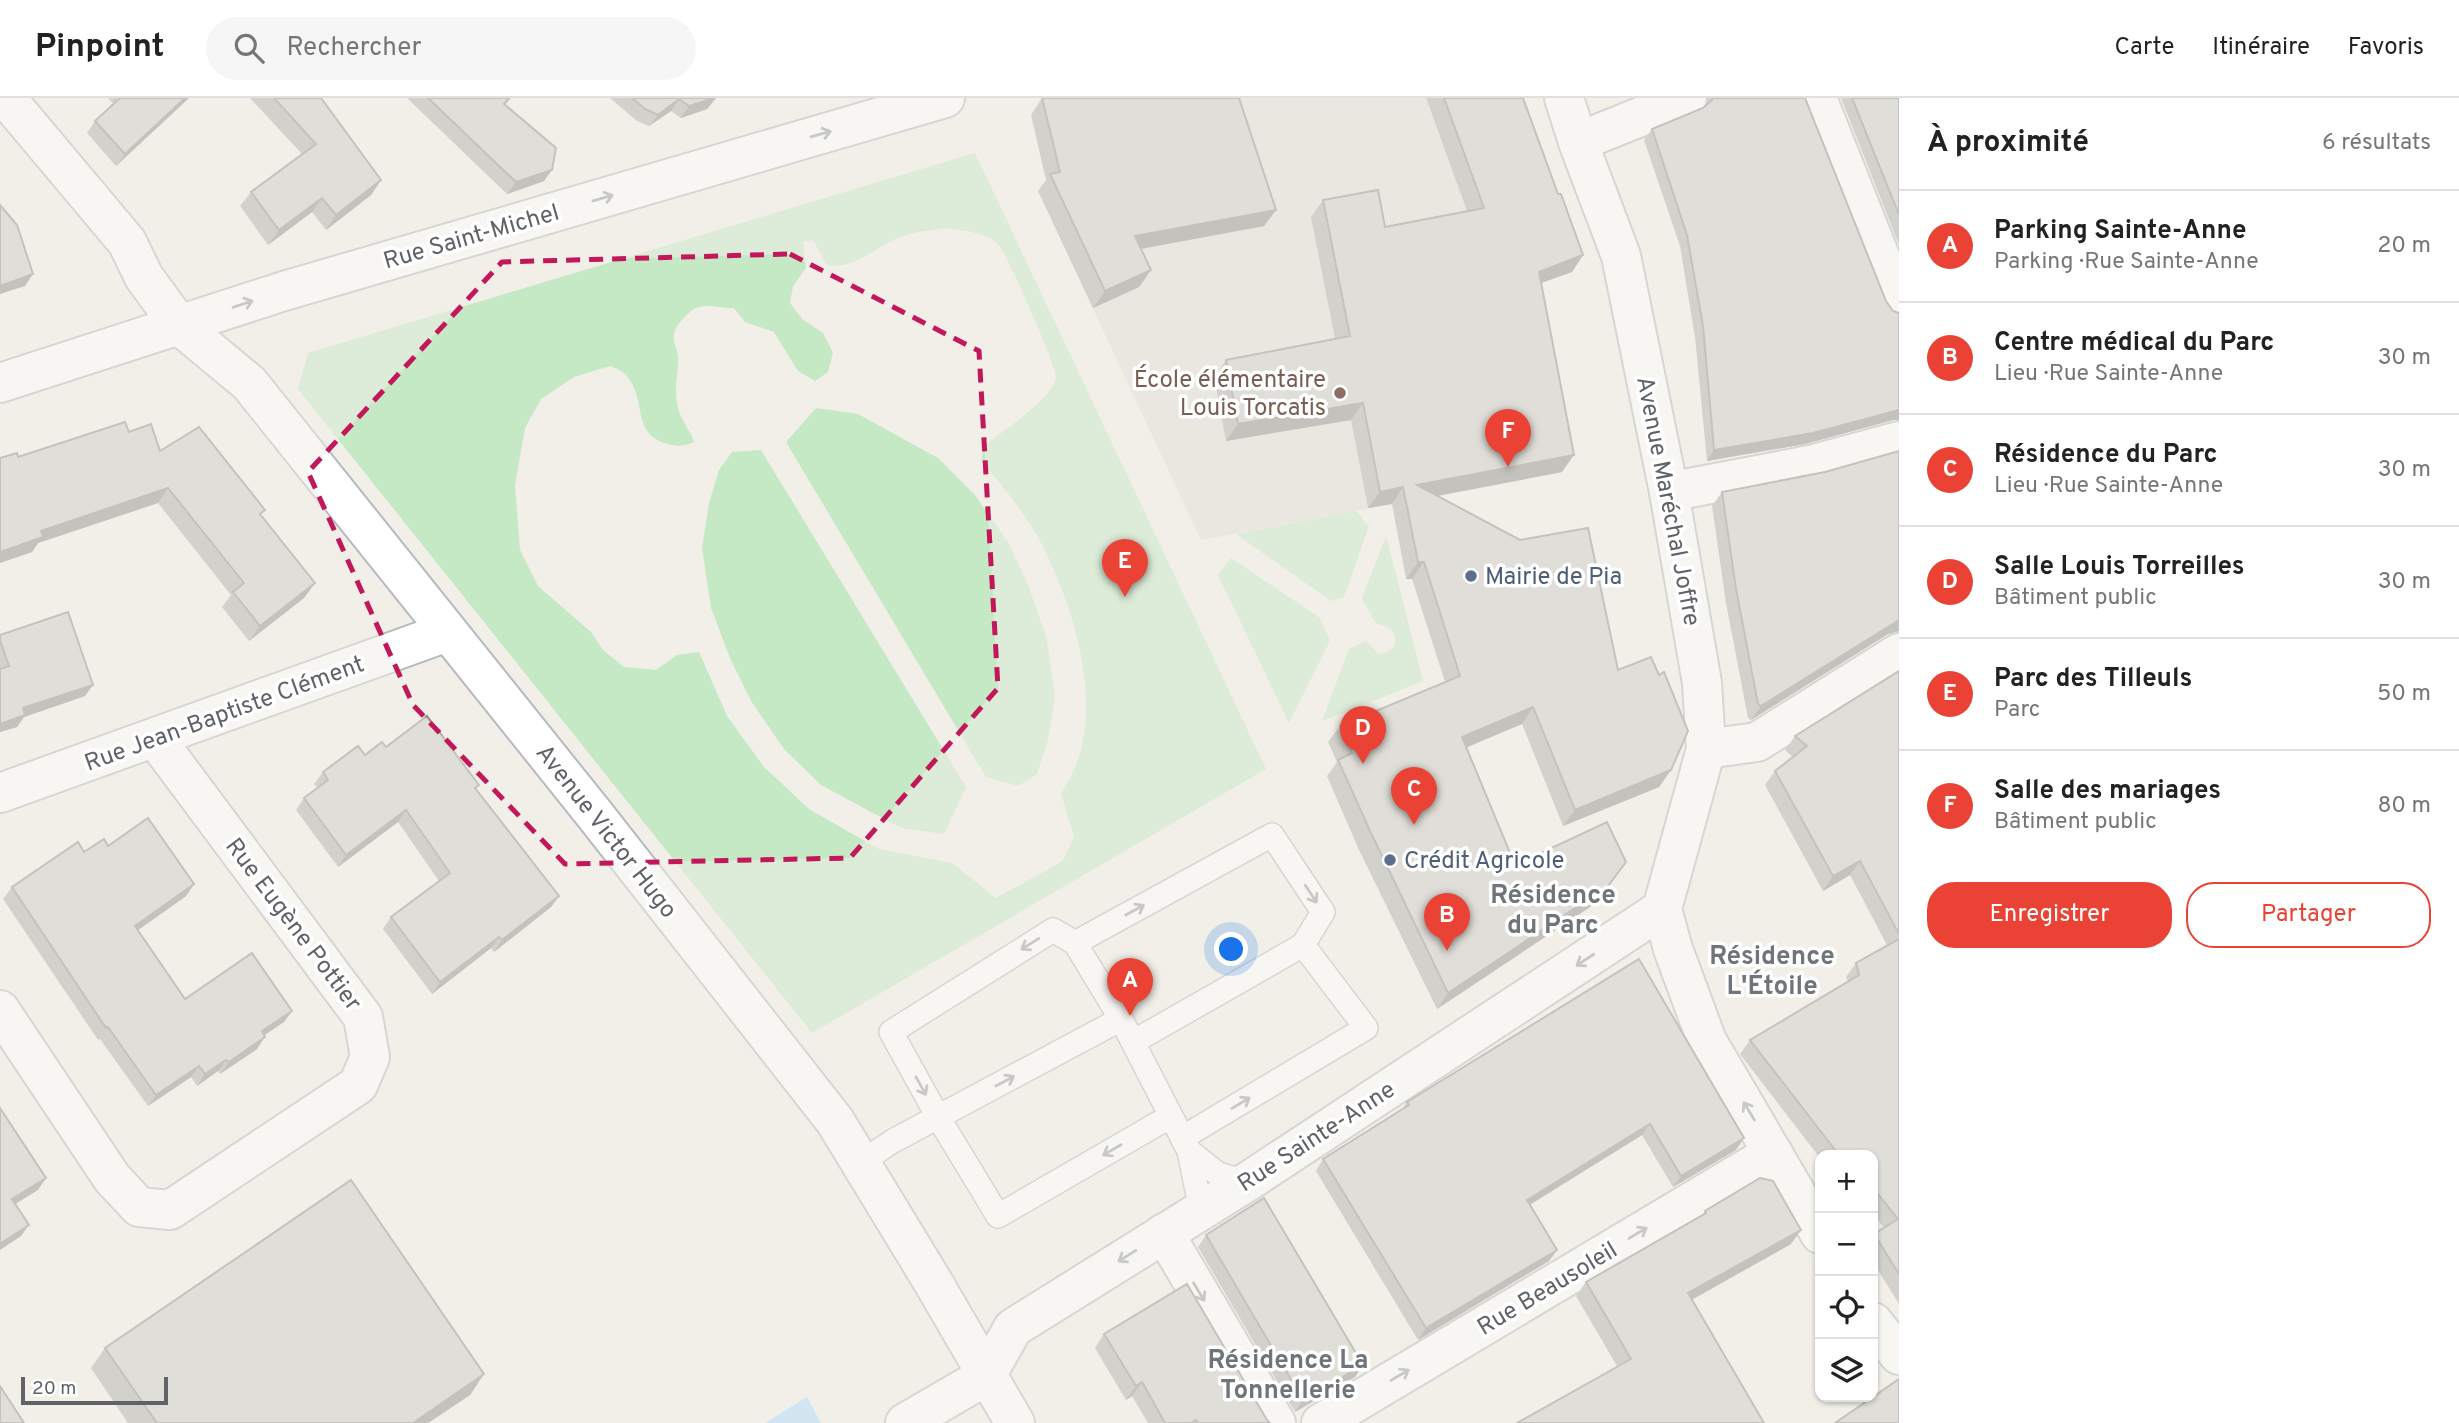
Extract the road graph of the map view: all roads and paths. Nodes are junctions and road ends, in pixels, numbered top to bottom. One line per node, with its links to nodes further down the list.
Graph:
1 (6, 98): 8 (street, Avenue Victor Hugo)
2 (945, 98): 8 (street, Rue Saint-Michel, one-way to 2)
3 (1564, 98): 6 (street, Avenue Maréchal Joffre)
4 (1687, 98): 6 (street)
5 (1817, 98): 7 (street)
6 (1578, 142): 11 (street, Avenue Maréchal Joffre)
7 (1899, 304)
8 (178, 325): 9 (street, Rue Saint-Michel); 12 (street, Avenue Victor Hugo)
9 (0, 383)
10 (1899, 441): 11 (street)
11 (1669, 492): 15 (street, Avenue Maréchal Joffre)
12 (447, 632): 14 (street, Rue Jean-Baptiste Clément); 27 (street, Avenue Victor Hugo)
13 (1899, 653): 15 (street)
14 (155, 738): 16 (street, Rue Jean-Baptiste Clément); 20 (street, Rue Eugène Pottier)
15 (1706, 749): 17 (street, Avenue Maréchal Joffre)
16 (0, 793)
17 (1662, 909): 26 (street, one-way to 17); 28 (street, Rue Sainte-Anne, one-way to 28)
18 (1075, 943): 19 (lane, one-way to 19); 21 (lane); 24 (lane, one-way to 24)
19 (1303, 945): 22 (lane); 25 (lane, one-way to 19)
20 (0, 1010)
21 (1121, 1019): 22 (lane); 24 (lane, one-way to 21)
22 (1133, 1042): 23 (lane)
23 (1171, 1116): 24 (lane, one-way to 24); 25 (lane)
24 (938, 1117): 27 (lane)
25 (1186, 1145): 28 (lane); 29 (lane)
26 (1773, 1153): 30 (street); 38 (street, Rue Beausoleil, one-way to 26)
27 (860, 1163): 34 (street, Avenue Victor Hugo)
28 (1247, 1182): 29 (street, Rue Sainte-Anne)
29 (1201, 1210): 31 (street, Rue Sainte-Anne)
30 (1815, 1225)
31 (1164, 1233): 34 (street, Rue Sainte-Anne, one-way to 34); 37 (street, one-way to 37)
32 (1878, 1328): 33 (street)
33 (1899, 1354)
34 (986, 1376): 35 (street); 36 (street, Avenue Victor Hugo)
35 (905, 1423)
36 (1015, 1423)
37 (1276, 1423)
38 (1321, 1423)

